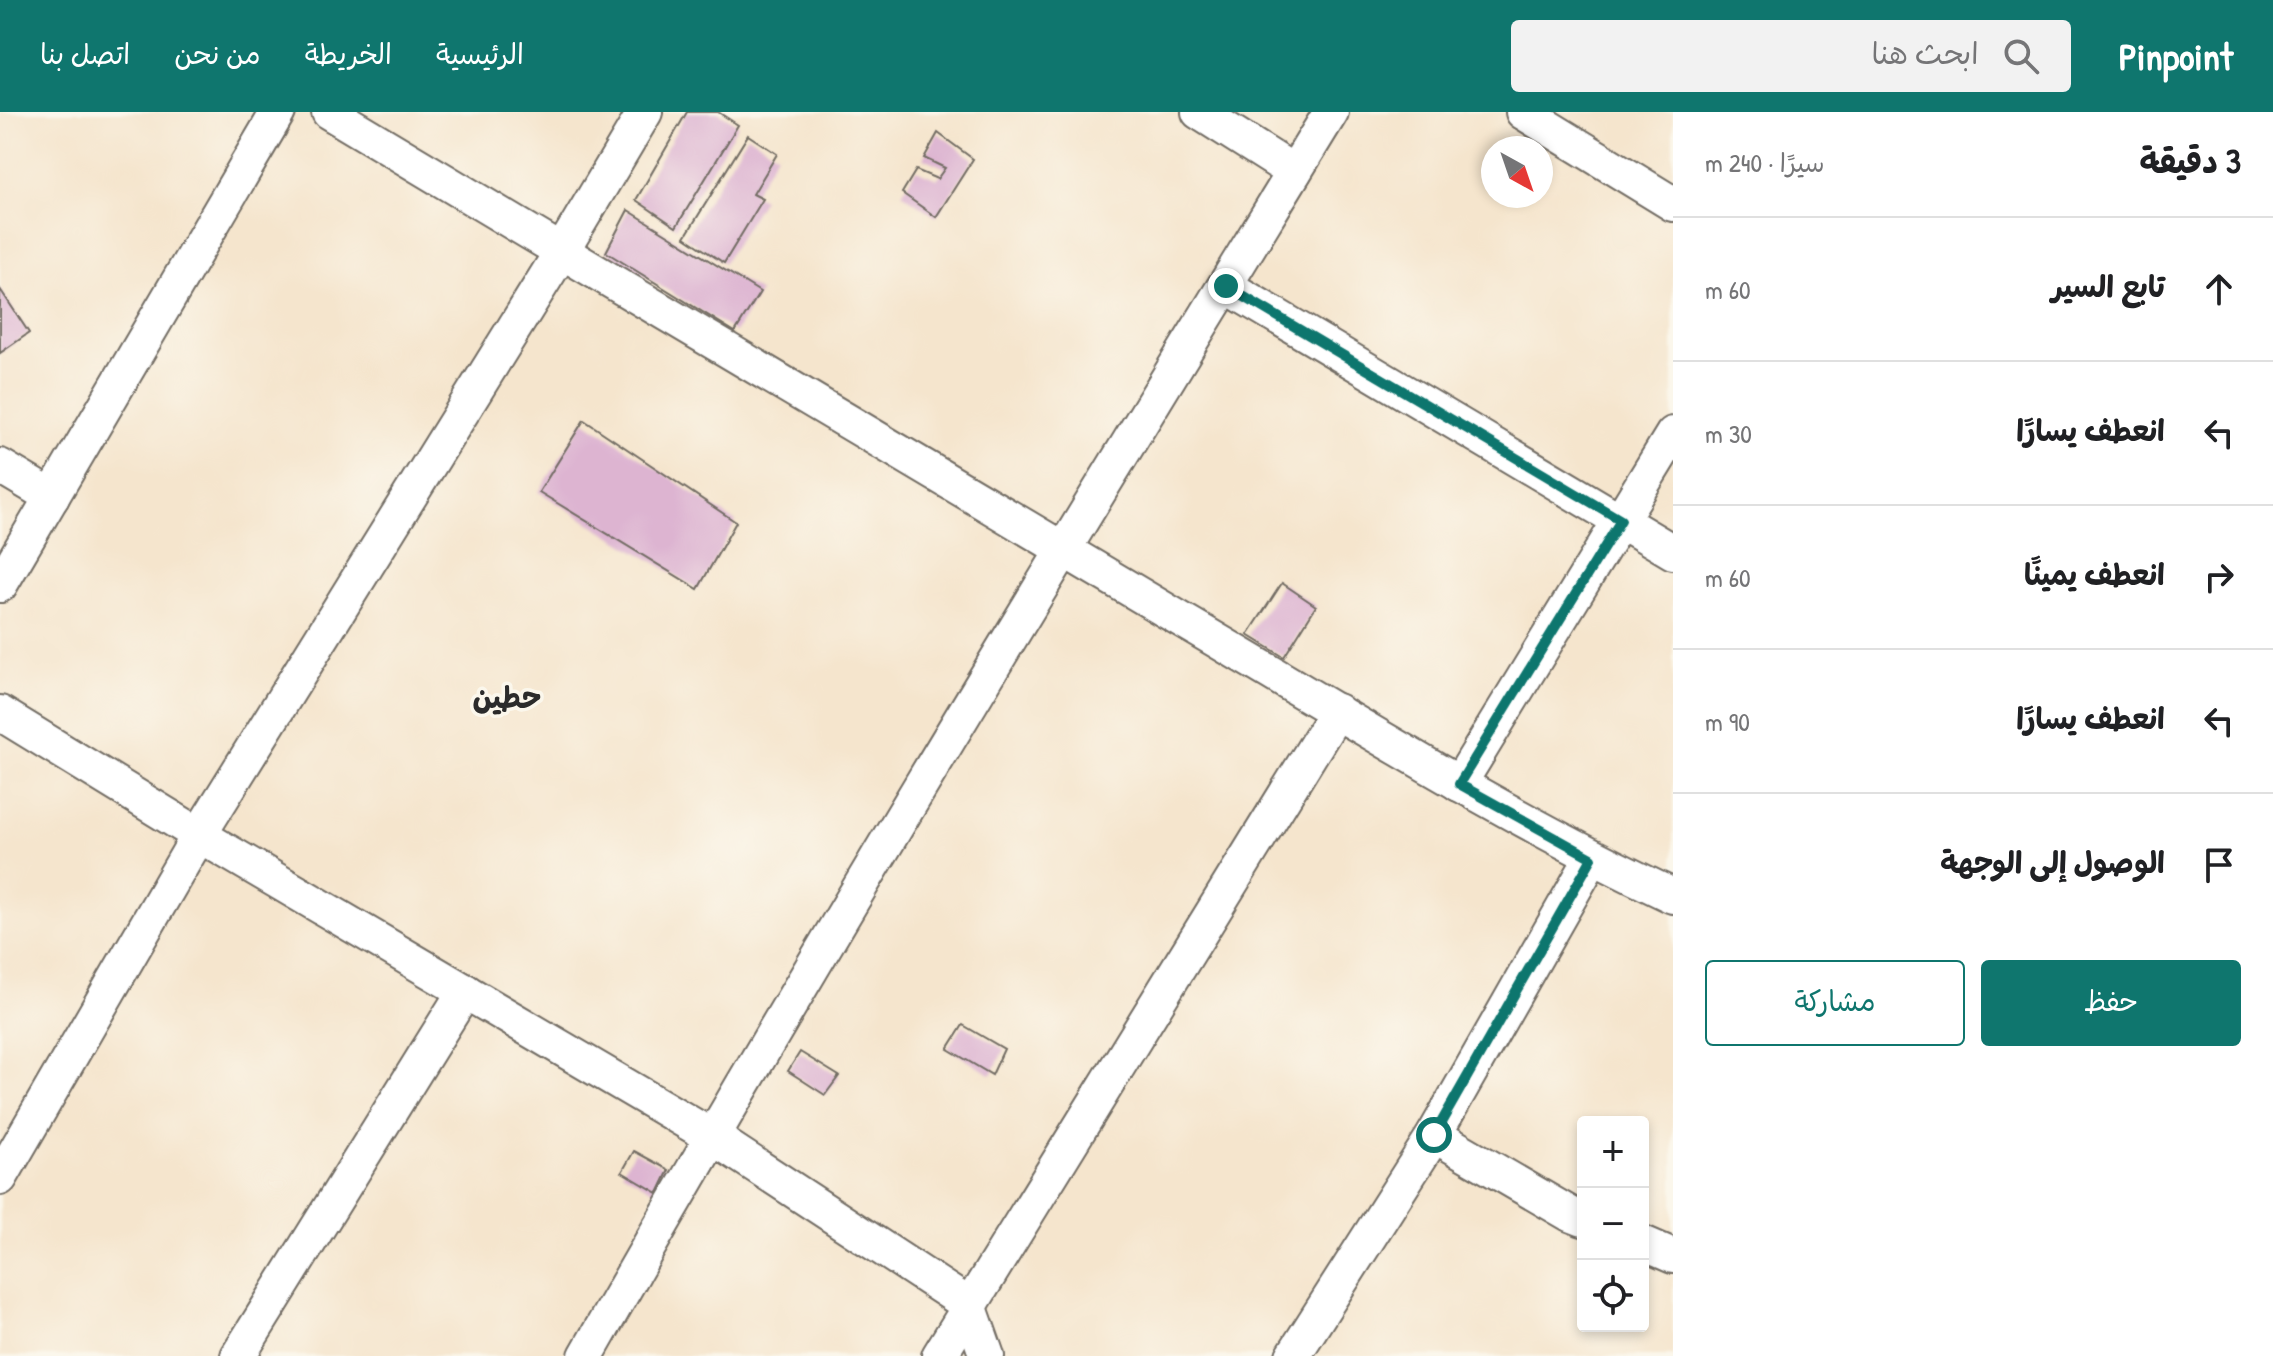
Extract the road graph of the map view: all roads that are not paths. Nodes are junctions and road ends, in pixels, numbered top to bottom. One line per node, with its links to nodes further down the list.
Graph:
1 (278, 112): 13 (street)
2 (329, 112): 9 (street)
3 (645, 112): 9 (street)
4 (1199, 112): 7 (street)
5 (1331, 112): 7 (street)
6 (1523, 112): 8 (street)
7 (1294, 172): 10 (street)
8 (1673, 204)
9 (562, 251): 15 (street); 21 (street)
10 (1226, 286): 14 (street); 15 (street)
11 (1673, 434): 14 (street)
12 (0, 466): 13 (street)
13 (52, 497): 17 (street)
14 (1621, 520): 16 (street); 20 (street)
15 (1063, 551): 18 (street); 26 (street)
16 (1673, 552)
17 (0, 585)
18 (1337, 711): 20 (street); 31 (street)
19 (0, 713): 21 (street)
20 (1459, 784): 22 (street)
21 (199, 835): 24 (street); 27 (street)
22 (1592, 858): 23 (street); 25 (street)
23 (1673, 896)
24 (465, 991): 26 (street); 32 (street)
25 (1434, 1135): 28 (street); 36 (street)
26 (711, 1136): 31 (street); 33 (street)
27 (0, 1178)
28 (1577, 1217)
29 (1649, 1246): 30 (street)
30 (1673, 1256)
31 (969, 1305): 34 (street); 35 (street)
32 (238, 1356)
33 (586, 1356)
34 (939, 1356)
35 (987, 1356)
36 (1293, 1356)

